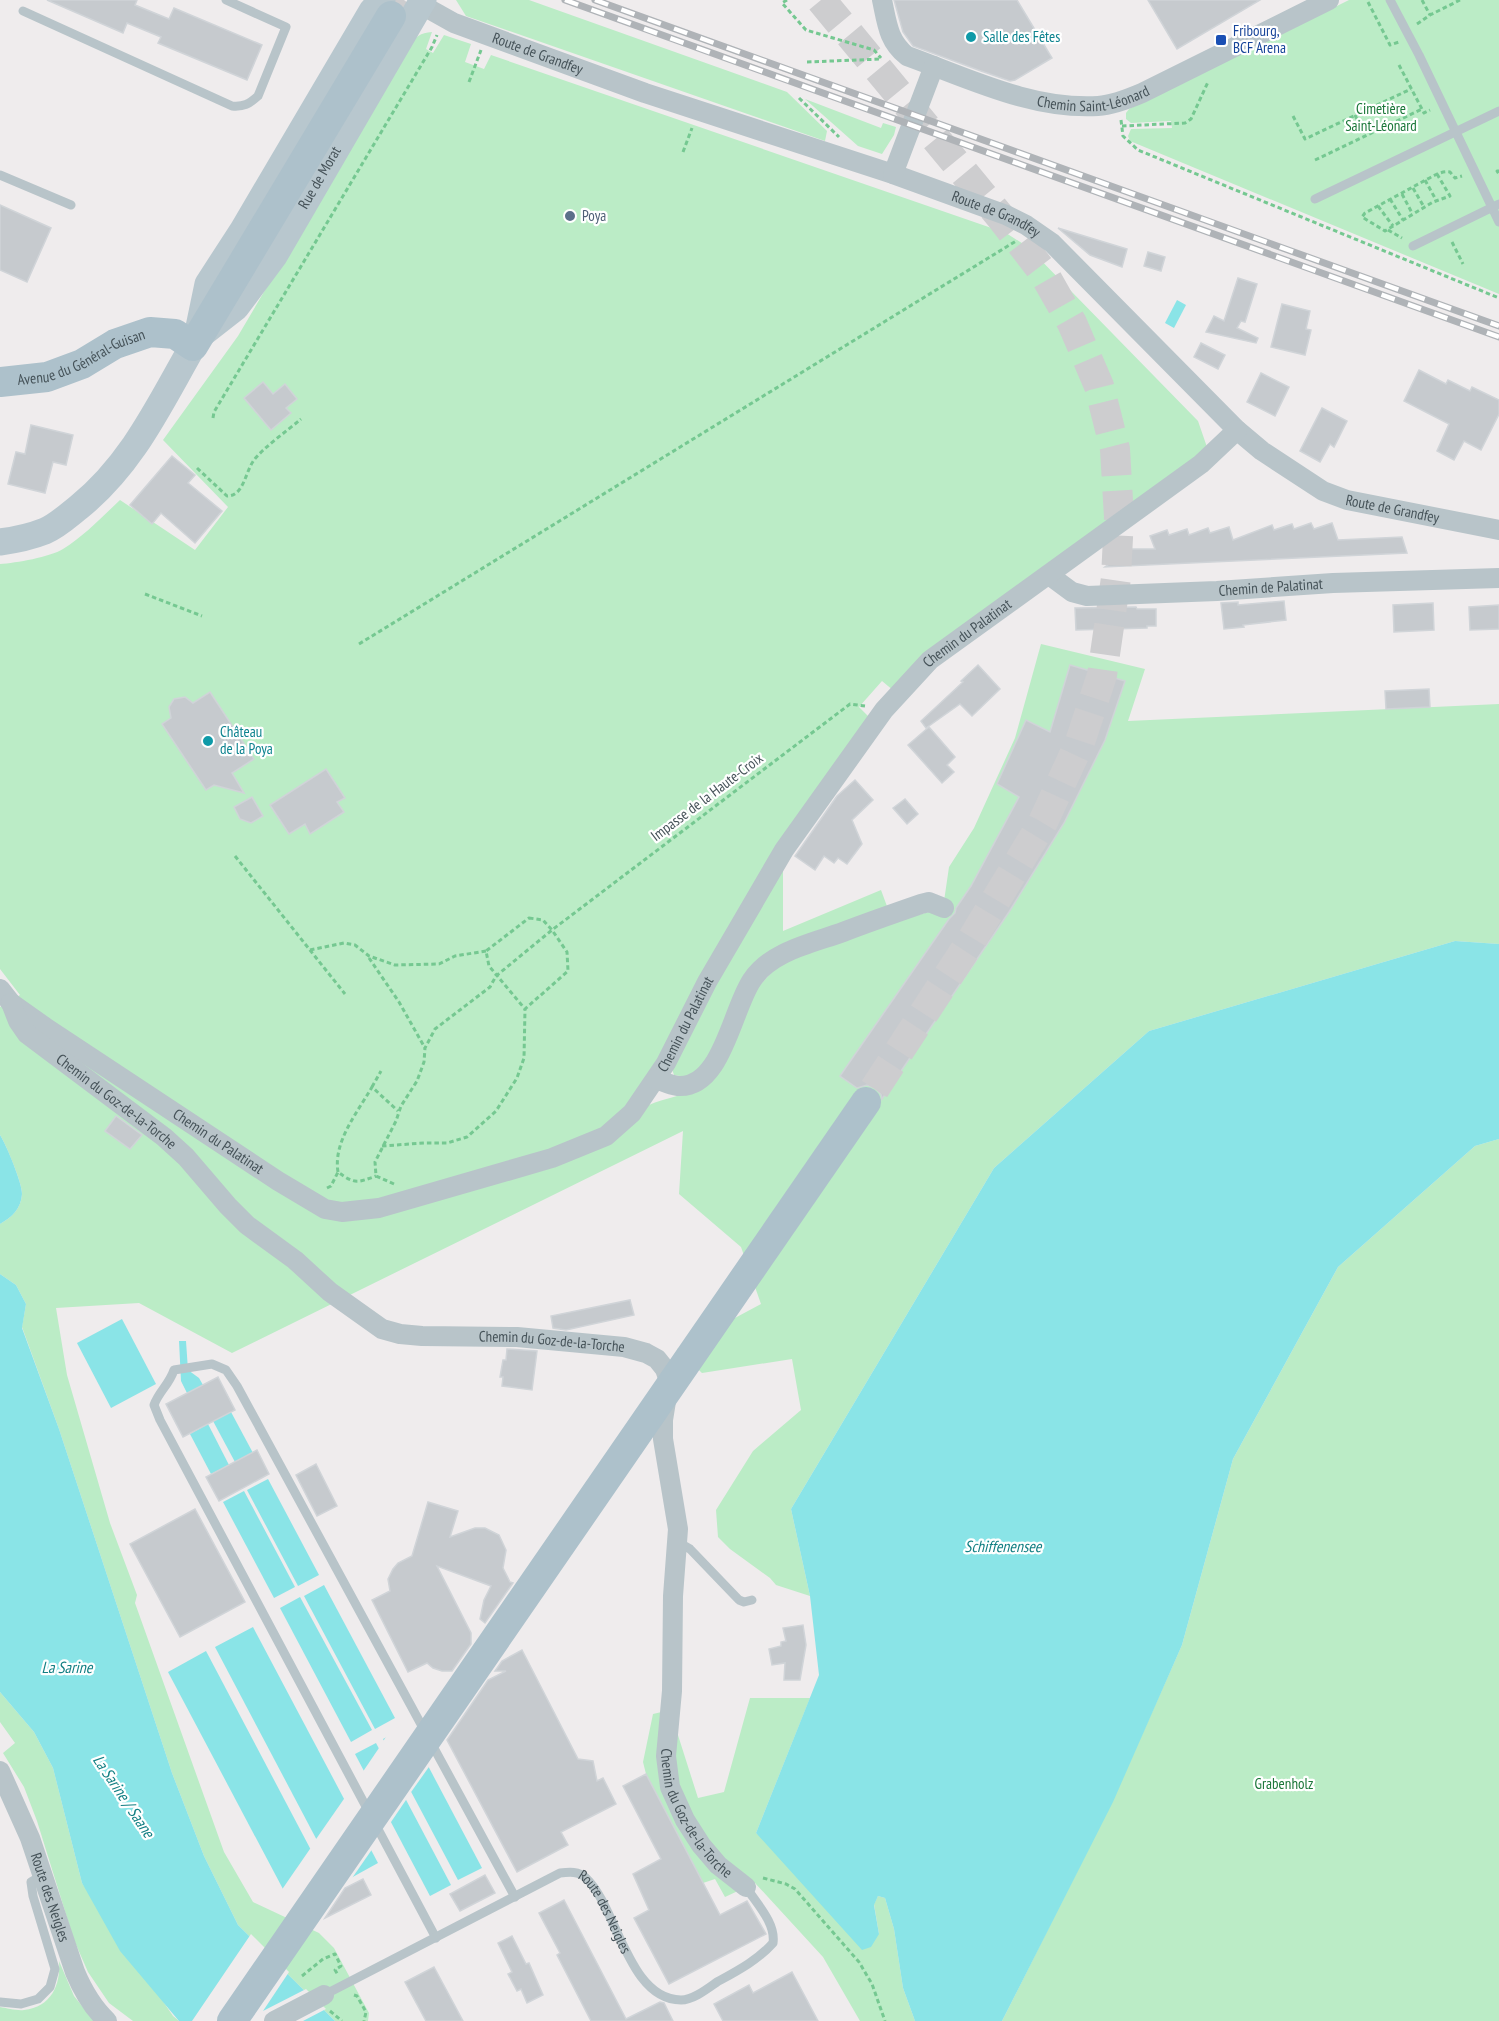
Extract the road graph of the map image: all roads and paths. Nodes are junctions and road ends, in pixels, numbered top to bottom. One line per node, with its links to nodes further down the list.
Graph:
1 (226, 0): 12 (lane)
2 (787, 0): 17 (path)
3 (882, 0): 21 (street, Chemin Saint-Léonard)
4 (1329, 0): 26 (street, Chemin Saint-Léonard)
5 (1390, 0): 16 (lane)
6 (1422, 0): 13 (path)
7 (1460, 0): 8 (path)
8 (1454, 1): 13 (path)
9 (422, 2): 14 (street, Route de Grandfey); 62 (main road, Rue de Morat)
10 (1368, 2): 16 (path)
11 (387, 8): 62 (main road)
12 (23, 11)
13 (1430, 15): 16 (path)
14 (444, 17): 15 (street, Route de Grandfey); 64 (path)
15 (486, 35): 23 (path); 28 (street, Route de Grandfey)
16 (1409, 37): 27 (lane)
17 (882, 59)
18 (865, 60): 19 (path)
19 (807, 62)
20 (1399, 65): 24 (path)
21 (934, 66): 26 (street, Chemin Saint-Léonard); 40 (street)
22 (1209, 81): 33 (path)
23 (469, 82)
24 (1411, 89): 29 (path); 32 (path)
25 (799, 99): 35 (path)
26 (1124, 100): 33 (path)
27 (1442, 104): 29 (path); 34 (lane)
28 (699, 110): 37 (path); 40 (street, Route de Grandfey)
29 (1422, 110): 36 (path)
30 (1499, 111): 34 (lane)
31 (1293, 116): 32 (path)
32 (1355, 116): 36 (path)
33 (1122, 126): 61 (path)
34 (1456, 132): 39 (lane); 46 (lane)
35 (836, 133)
36 (1365, 136): 38 (path)
37 (683, 152)
38 (1316, 160)
39 (1473, 167): 41 (path); 50 (lane)
40 (893, 174): 57 (street, Route de Grandfey)
41 (1437, 174): 43 (path); 48 (path)
42 (0, 175): 49 (lane)
43 (1425, 180): 44 (path); 48 (path)
44 (1413, 187): 45 (path); 52 (path)
45 (1402, 194): 47 (path); 53 (path)
46 (1315, 199)
47 (1390, 200): 51 (path); 54 (path)
48 (1436, 201): 52 (path)
49 (71, 205)
50 (1495, 205): 55 (lane); 58 (lane)
51 (1378, 206): 56 (path); 56 (path)
52 (1424, 207): 53 (path)
53 (1413, 214): 54 (path)
54 (1403, 220): 56 (path)
55 (1499, 222)
56 (1393, 226)
57 (1032, 229): 66 (street, Route de Grandfey); 74 (path)
58 (1446, 229): 59 (lane); 60 (path)
59 (1413, 246)
60 (1463, 264)
61 (1499, 298)
62 (195, 342): 63 (main road, Avenue du Général-Guisan); 69 (main road, Rue de Morat)
63 (0, 382)
64 (213, 418)
65 (301, 419): 67 (path)
66 (1238, 430): 68 (street, Route de Grandfey); 70 (street, Chemin du Palatinat)
67 (196, 468)
68 (1499, 530)
69 (0, 542)
70 (1049, 575): 71 (street, Chemin de Palatinat); 75 (street, Chemin du Palatinat)
71 (1499, 578)
72 (145, 594): 73 (path)
73 (202, 616)
74 (359, 644)
75 (884, 710): 78 (path, Impasse de la Haute-Croix); 88 (street, Chemin du Palatinat)
76 (235, 856): 79 (path)
77 (944, 908): 88 (street)
78 (552, 930): 80 (path); 82 (path, Impasse de la Haute-Croix); 85 (path)
79 (310, 951): 81 (path); 83 (path)
80 (486, 951): 81 (path); 82 (path)
81 (369, 956): 86 (path)
82 (496, 976): 85 (path); 86 (path, Impasse de la Haute-Croix)
83 (345, 994)
84 (5, 996): 96 (street, Chemin du Palatinat); 97 (street, Chemin du Goz-de-la-Torche)
85 (525, 1009): 92 (path)
86 (425, 1048): 91 (path)
87 (381, 1071): 89 (path)
88 (656, 1079): 95 (street, Chemin du Palatinat)
89 (372, 1087): 91 (path); 93 (path)
90 (866, 1102): 110 (main road, bridge)
91 (399, 1112): 92 (path)
92 (382, 1146): 94 (path)
93 (338, 1172): 94 (path); 96 (path)
94 (375, 1176): 95 (path)
95 (422, 1196): 96 (street, Chemin du Palatinat)
96 (316, 1203)
97 (676, 1544): 98 (lane); 101 (street, Chemin du Goz-de-la-Torche)
98 (752, 1600)
99 (0, 1771): 100 (street, Route des Neigles)
100 (43, 1875): 108 (lane); 109 (street, Route des Neigles)
101 (751, 1882): 102 (lane, Route des Neigles); 113 (path)
102 (515, 1897): 103 (lane, Route des Neigles); 103 (lane)
103 (436, 1938): 106 (lane, Route des Neigles)
104 (341, 1966): 105 (path)
105 (302, 1976)
106 (344, 1985): 107 (lane, Route des Neigles); 112 (path)
107 (324, 1995): 111 (street, bridge)
108 (0, 2002)
109 (107, 2021)
110 (232, 2021)
111 (274, 2021)
112 (364, 2021)
113 (885, 2021)

